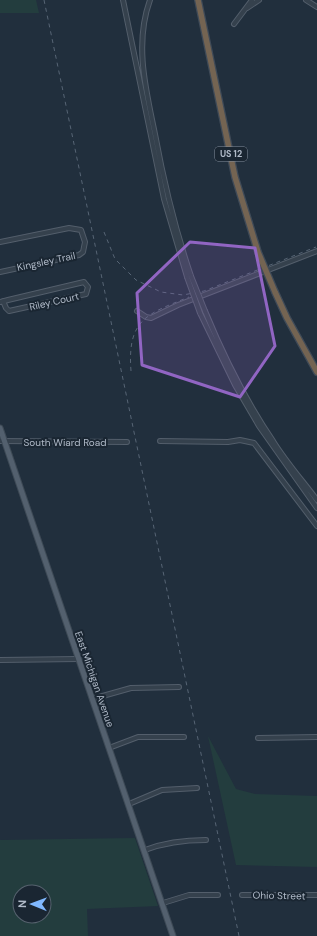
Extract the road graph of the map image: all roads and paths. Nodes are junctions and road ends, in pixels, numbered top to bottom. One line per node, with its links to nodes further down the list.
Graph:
1 (123, 0): 13 (street)
2 (150, 0): 13 (street)
3 (198, 0): 17 (highway, US 12 / US 12, bridge)
4 (252, 0): 8 (street)
5 (259, 0): 8 (street)
6 (306, 0): 7 (street)
7 (317, 7)
8 (245, 9): 9 (street)
9 (234, 24)
10 (0, 242): 12 (street, Kingsley Trail)
11 (317, 250): 15 (street)
12 (0, 272)
13 (189, 276): 16 (street, bridge)
14 (2, 301): 14 (street, Riley Court)
15 (137, 310)
16 (203, 312): 22 (street); 23 (street)
17 (317, 372)
18 (0, 428): 19 (main road, East Michigan Avenue)
19 (2, 441): 21 (street, South Wiard Road); 25 (main road, East Michigan Avenue)
20 (160, 441): 24 (street)
21 (127, 442)
22 (317, 500)
23 (317, 508)
24 (317, 526)
25 (79, 659): 26 (street); 28 (main road, East Michigan Avenue)
26 (0, 660)
27 (179, 687): 28 (street)
28 (92, 699): 32 (main road, East Michigan Avenue)
29 (184, 737): 32 (street)
30 (317, 737): 31 (street)
31 (258, 738)
32 (109, 748): 34 (main road, East Michigan Avenue)
33 (197, 788): 34 (street)
34 (129, 804): 36 (main road, East Michigan Avenue)
35 (206, 840): 36 (street)
36 (145, 850): 40 (main road, East Michigan Avenue)
37 (218, 895): 40 (street)
38 (242, 895): 39 (street, Ohio Street)
39 (317, 895)
40 (163, 903): 41 (main road, East Michigan Avenue)
41 (173, 936)

